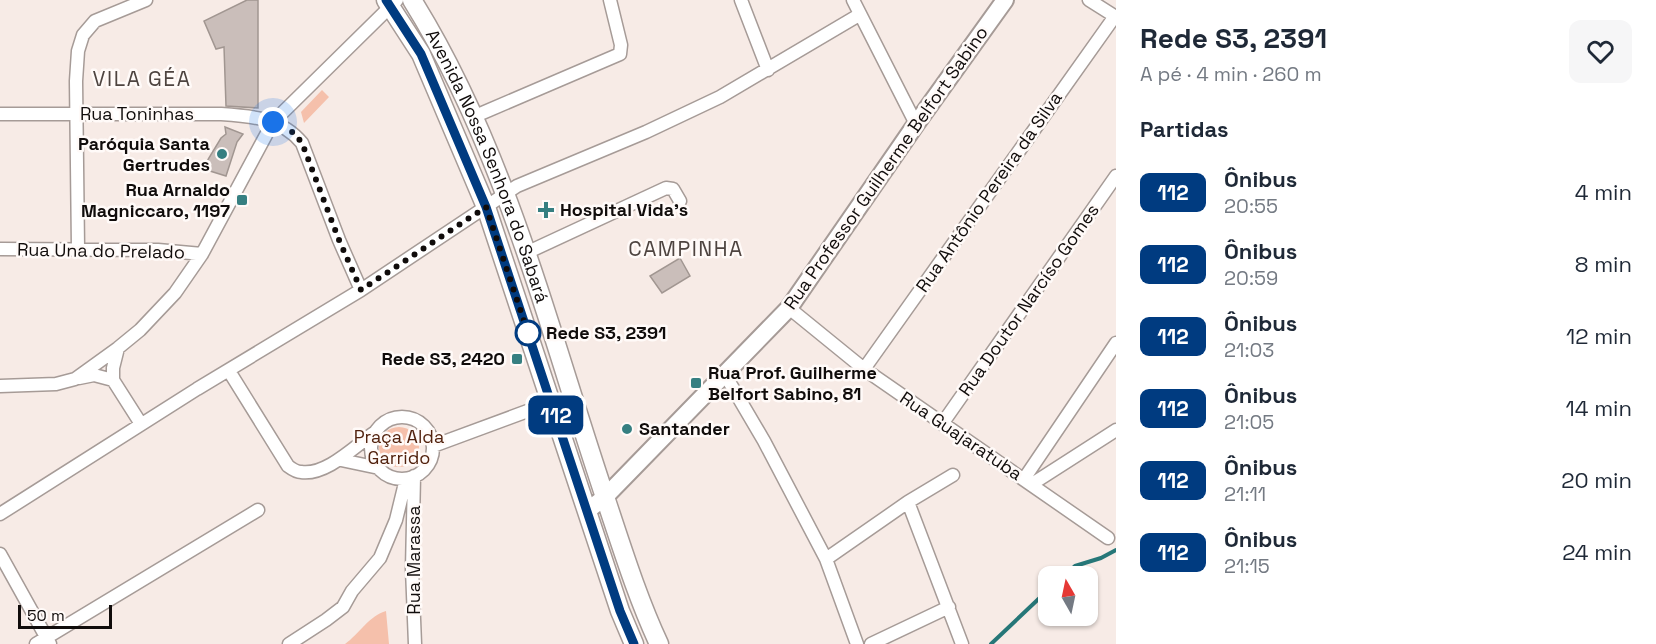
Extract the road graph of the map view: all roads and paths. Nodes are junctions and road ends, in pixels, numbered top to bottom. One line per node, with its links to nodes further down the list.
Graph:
1 (146, 0): 13 (street)
2 (412, 0): 14 (main road, Avenida Nossa Senhora do Sabará)
3 (610, 0): 14 (street)
4 (741, 0): 11 (street)
5 (853, 0): 9 (street)
6 (1005, 0): 16 (street, Rua Professor Guilherme Belfort Sabino)
7 (1089, 0): 10 (street)
8 (391, 2): 15 (street); 20 (main road, Avenida Nossa Senhora do Sabará)
9 (859, 15): 11 (street); 16 (street)
10 (1115, 16): 29 (street, Rua Antônio Pereira da Silva)
11 (768, 70): 18 (street)
12 (0, 114): 13 (street, Rua Toninhas)
13 (77, 114): 15 (street, Rua Toninhas); 21 (street)
14 (473, 117): 18 (main road, Avenida Nossa Senhora do Sabará)
15 (273, 122): 24 (street); 25 (street)
16 (916, 124): 26 (street, Rua Professor Guilherme Belfort Sabino)
17 (1116, 176): 37 (street, Rua Doutor Narcíso Gomes)
18 (505, 194): 20 (street); 23 (main road, Avenida Nossa Senhora do Sabará)
19 (680, 201): 23 (street)
20 (486, 207): 25 (street); 35 (main road, Avenida Nossa Senhora do Sabará)
21 (78, 248): 22 (street, Rua Una do Prelado); 24 (street, Rua Una do Prelado)
22 (0, 249)
23 (526, 253): 46 (main road, Avenida Nossa Senhora do Sabará)
24 (202, 254): 28 (street)
25 (361, 290): 30 (street)
26 (789, 308): 29 (street, Rua Guajaratuba); 31 (street, Rua Professor Guilherme Belfort Sabino)
27 (1116, 343): 45 (street)
28 (118, 348): 32 (street); 33 (street)
29 (864, 369): 37 (street, Rua Guajaratuba)
30 (229, 371): 36 (street); 41 (street)
31 (724, 373): 46 (street, Rua Professor Guilherme Belfort Sabino); 53 (street)
32 (75, 379): 33 (street); 34 (street)
33 (113, 380): 36 (street)
34 (0, 386)
35 (552, 402): 40 (street); 49 (main road, Avenida Nossa Senhora do Sabará)
36 (141, 424): 50 (street)
37 (942, 424): 45 (street, Rua Guajaratuba)
38 (1116, 430): 45 (street)
39 (374, 433): 40 (street); 41 (street); 42 (street)
40 (433, 446): 44 (street)
41 (341, 460): 42 (street)
42 (379, 468): 44 (street)
43 (953, 475): 47 (street)
44 (410, 477): 56 (street); 57 (street, Rua Marassa)
45 (1028, 482): 51 (street, Rua Guajaratuba)
46 (605, 497): 49 (street, Rua Professor Guilherme Belfort Sabino); 59 (main road, Avenida Nossa Senhora do Sabará)
47 (908, 502): 53 (street); 54 (street)
48 (258, 510): 55 (street)
49 (587, 511): 58 (main road, Avenida Nossa Senhora do Sabará)
50 (0, 514)
51 (1108, 538)
52 (0, 554): 55 (street)
53 (826, 559): 60 (street)
54 (949, 607): 61 (street); 62 (street)
55 (44, 642)
56 (289, 644)
57 (415, 644)
58 (634, 644)
59 (659, 644)
60 (857, 644)
61 (871, 644)
62 (962, 644)

